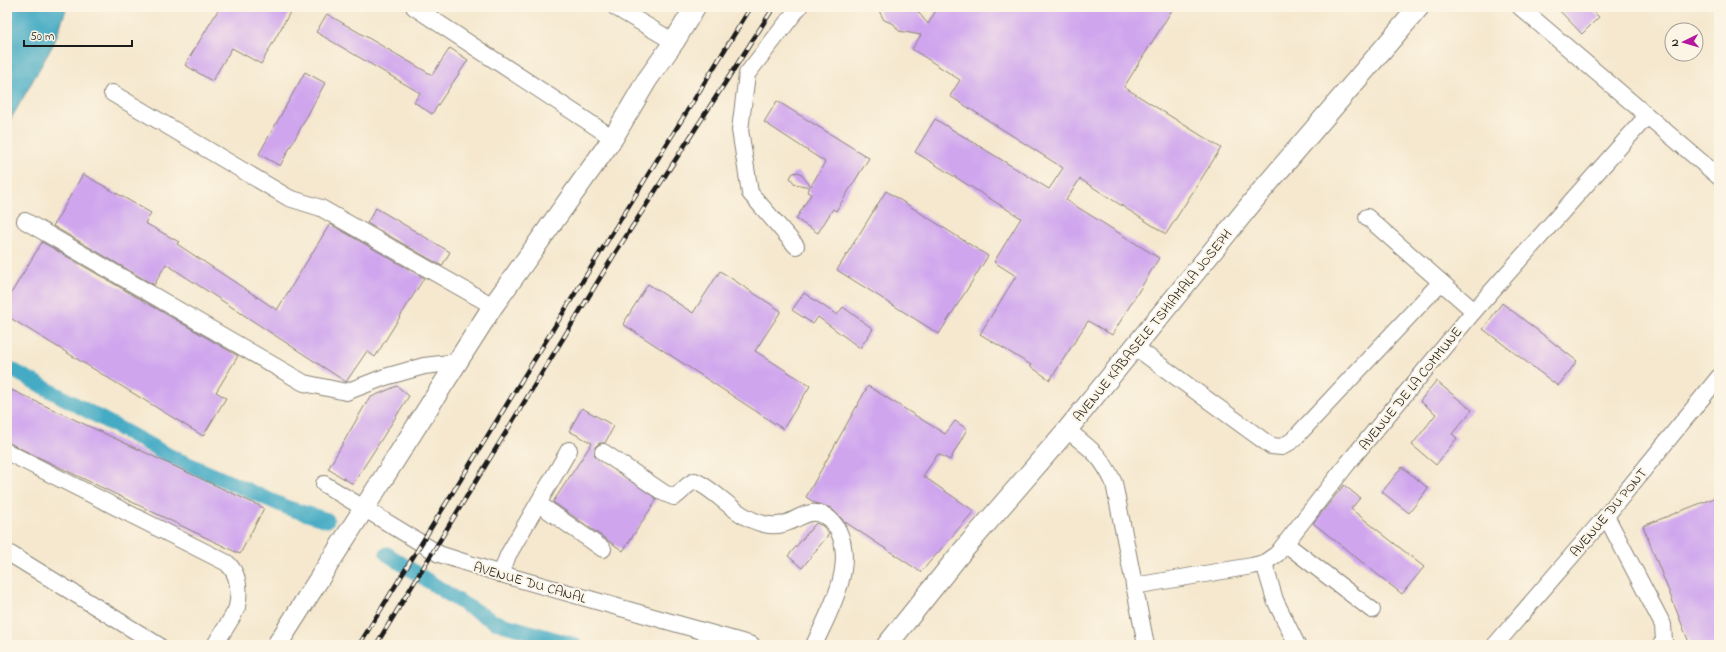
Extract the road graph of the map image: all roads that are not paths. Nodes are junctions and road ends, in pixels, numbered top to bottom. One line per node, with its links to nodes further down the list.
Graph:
1 (414, 7): 10 (street)
2 (615, 7): 7 (street)
3 (695, 7): 7 (main road)
4 (799, 7): 14 (street)
5 (1419, 7): 18 (main road, AVENUE KABASELE TSHIAMALA JOSEPH)
6 (1520, 7): 9 (street)
7 (674, 42): 10 (main road)
8 (112, 94): 16 (street)
9 (1647, 116): 11 (street); 17 (street, AVENUE DE LA COMMUNE)
10 (614, 138): 16 (main road)
11 (1719, 177)
12 (1367, 217): 15 (street)
13 (24, 221): 19 (street)
14 (796, 246)
15 (1442, 282): 17 (street); 18 (street)
16 (493, 306): 19 (main road)
17 (1474, 311): 29 (street, AVENUE DE LA COMMUNE)
18 (1135, 347): 21 (main road, AVENUE KABASELE TSHIAMALA JOSEPH)
19 (458, 362): 27 (main road)
20 (1719, 377): 28 (street, AVENUE DU PONT)
21 (1067, 430): 34 (street); 41 (main road, AVENUE KABASELE TSHIAMALA JOSEPH)
22 (568, 450): 26 (street)
23 (7, 452): 37 (street)
24 (603, 452): 40 (street)
25 (324, 484): 27 (street, AVENUE DU CANAL)
26 (539, 504): 30 (street); 33 (street)
27 (363, 513): 33 (street, AVENUE DU CANAL); 38 (main road)
28 (1606, 516): 44 (street, AVENUE DU PONT); 45 (street)
29 (1286, 544): 32 (street, AVENUE DE LA COMMUNE); 35 (street)
30 (603, 549)
31 (7, 552): 36 (street)
32 (1264, 563): 34 (street, AVENUE DE LA COMMUNE); 43 (street)
33 (501, 574): 39 (street, AVENUE DU CANAL)
34 (1134, 586): 42 (street)
35 (1372, 610)
36 (158, 645)
37 (215, 645)
38 (277, 645)
39 (752, 645)
40 (814, 645)
41 (887, 645)
42 (1146, 645)
43 (1297, 645)
44 (1495, 645)
45 (1660, 645)

